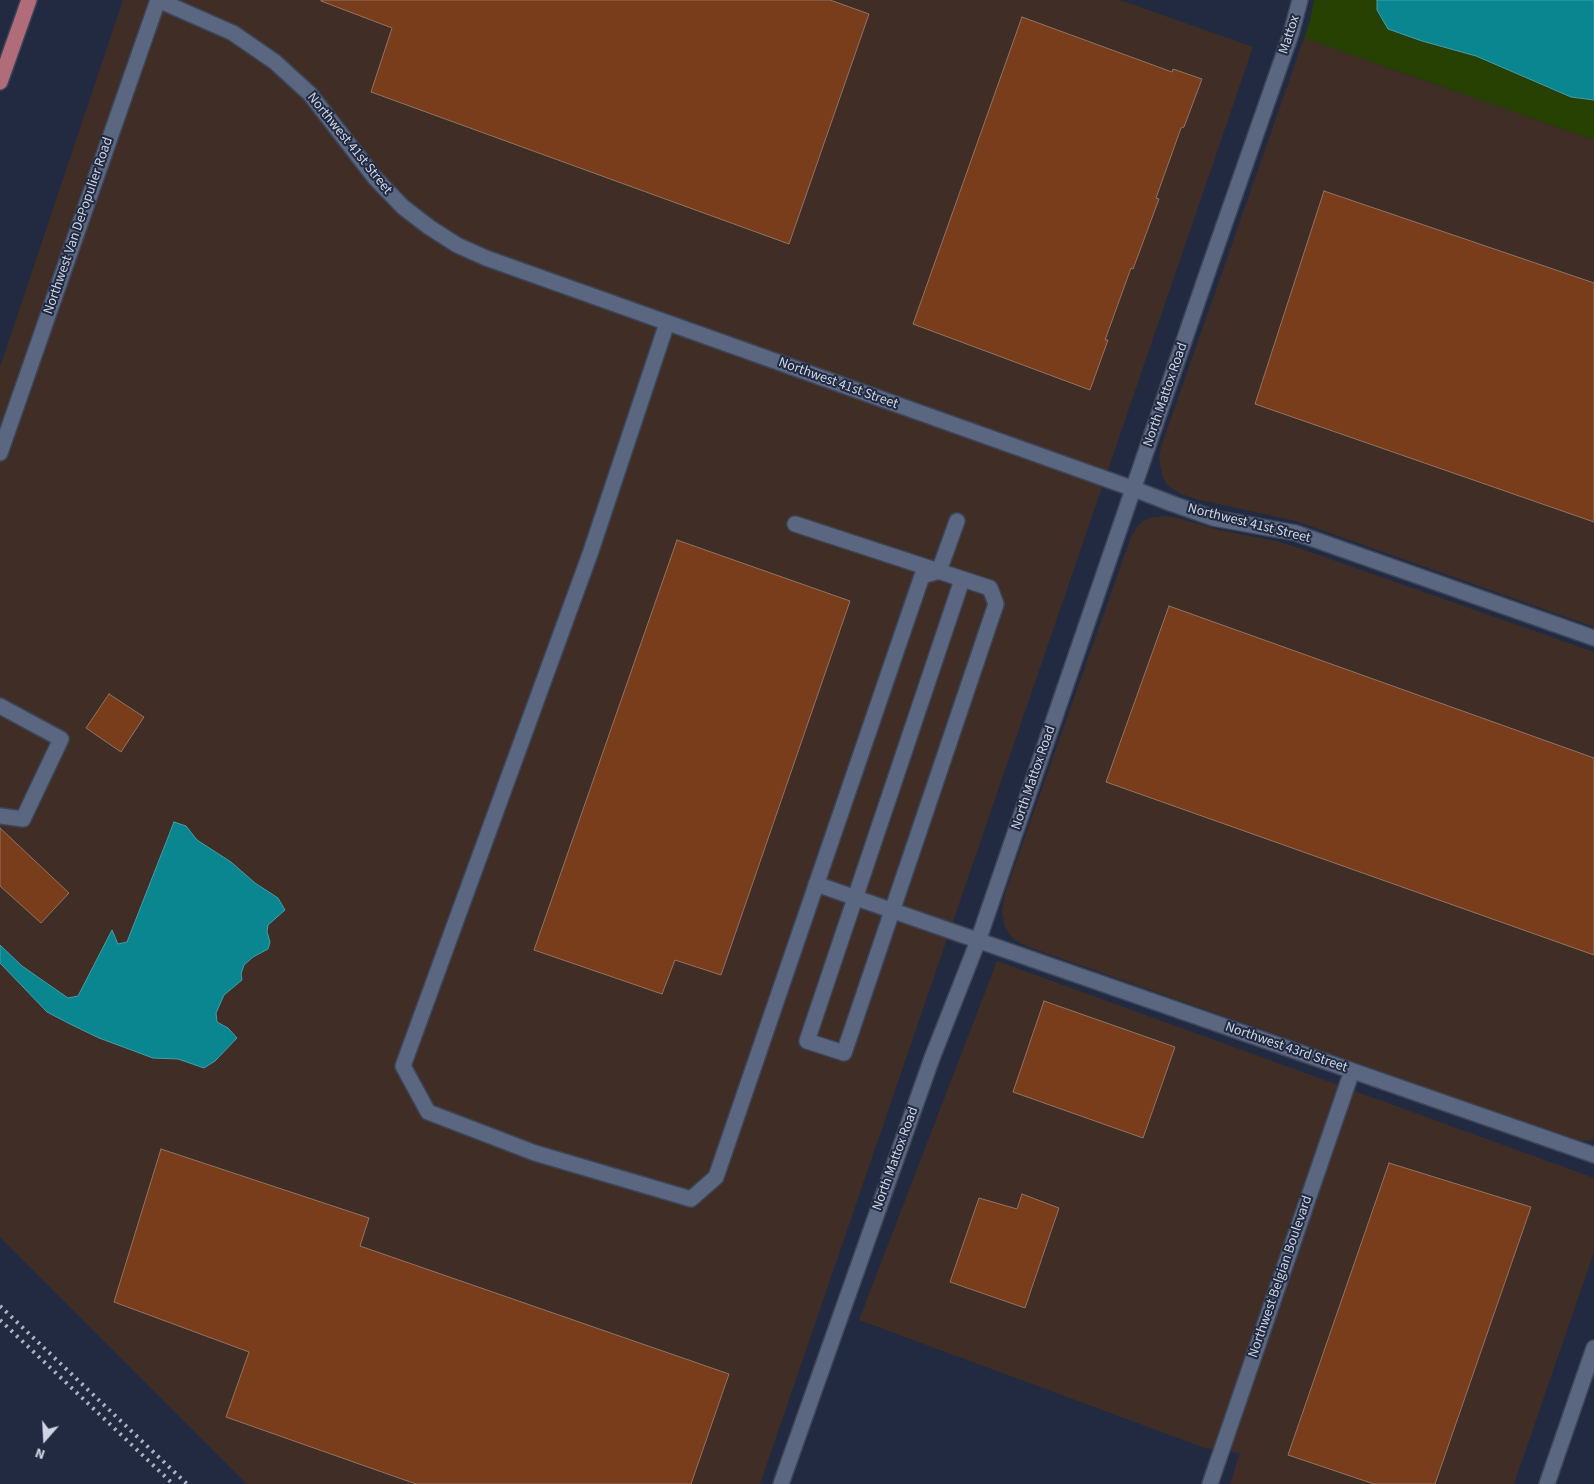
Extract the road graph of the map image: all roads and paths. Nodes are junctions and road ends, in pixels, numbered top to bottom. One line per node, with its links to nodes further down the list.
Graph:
1 (29, 0): 5 (main road)
2 (158, 0): 6 (street, Northwest 41st Street); 7 (street, Northwest Van DePopulier Road)
3 (1300, 0): 4 (street, Mattox)
4 (1278, 70): 8 (street, North Mattox Road)
5 (0, 82)
6 (667, 323): 8 (street, Northwest 41st Street); 16 (street)
7 (0, 453)
8 (1134, 488): 13 (street, Northwest 41st Street); 19 (street, North Mattox Road)
9 (957, 522): 11 (street)
10 (795, 524): 11 (street)
11 (939, 571): 12 (street); 16 (street)
12 (962, 580): 17 (street); 18 (street)
13 (1594, 638)
14 (0, 706): 15 (street)
15 (0, 816)
16 (816, 884): 17 (street, Northwest 43rd Street)
17 (855, 898): 18 (street, Northwest 43rd Street); 18 (street)
18 (892, 911): 19 (street, Northwest 43rd Street)
19 (978, 942): 20 (street, Northwest 43rd Street); 23 (street, North Mattox Road)
20 (1352, 1071): 21 (street, Northwest 43rd Street); 24 (street, Northwest Belgian Boulevard)
21 (1594, 1155)
22 (1594, 1348): 25 (street)
23 (781, 1484)
24 (1210, 1484)
25 (1547, 1484)

